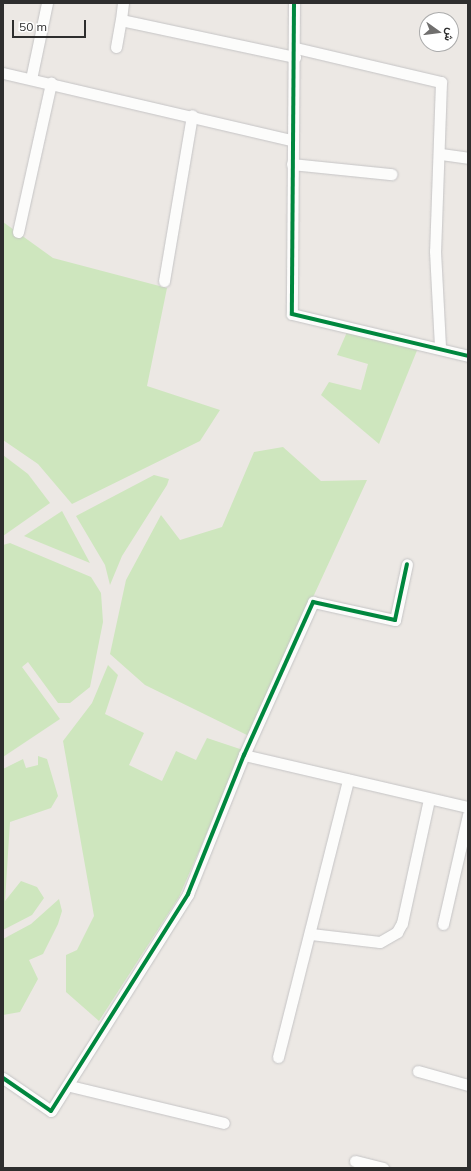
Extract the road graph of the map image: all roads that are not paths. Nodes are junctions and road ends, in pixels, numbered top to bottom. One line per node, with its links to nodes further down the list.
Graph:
1 (47, 3): 8 (street)
2 (123, 3): 4 (street)
3 (294, 3): 6 (street)
4 (121, 20): 5 (street); 6 (street)
5 (116, 47)
6 (296, 52): 11 (street); 12 (street)
7 (3, 73): 8 (street)
8 (31, 79): 9 (street)
9 (51, 84): 10 (street); 16 (street)
10 (192, 115): 11 (street); 17 (street)
11 (292, 140): 14 (street)
12 (440, 154): 13 (street); 18 (street)
13 (468, 158)
14 (292, 164): 15 (street); 18 (street)
15 (391, 174)
16 (18, 232)
17 (164, 281)
18 (440, 347): 19 (street)
19 (468, 356)
20 (407, 564): 21 (street)
21 (244, 754): 22 (street); 32 (street)
22 (348, 780): 23 (street); 27 (street)
23 (429, 799): 24 (street); 27 (street)
24 (468, 807)
25 (468, 815): 26 (street)
26 (443, 924)
27 (311, 934): 28 (street)
28 (278, 1057)
29 (418, 1071): 31 (street)
30 (3, 1078): 32 (street)
31 (468, 1085)
32 (70, 1086): 33 (street)
33 (224, 1123)
34 (355, 1160): 35 (street)
35 (383, 1168)

